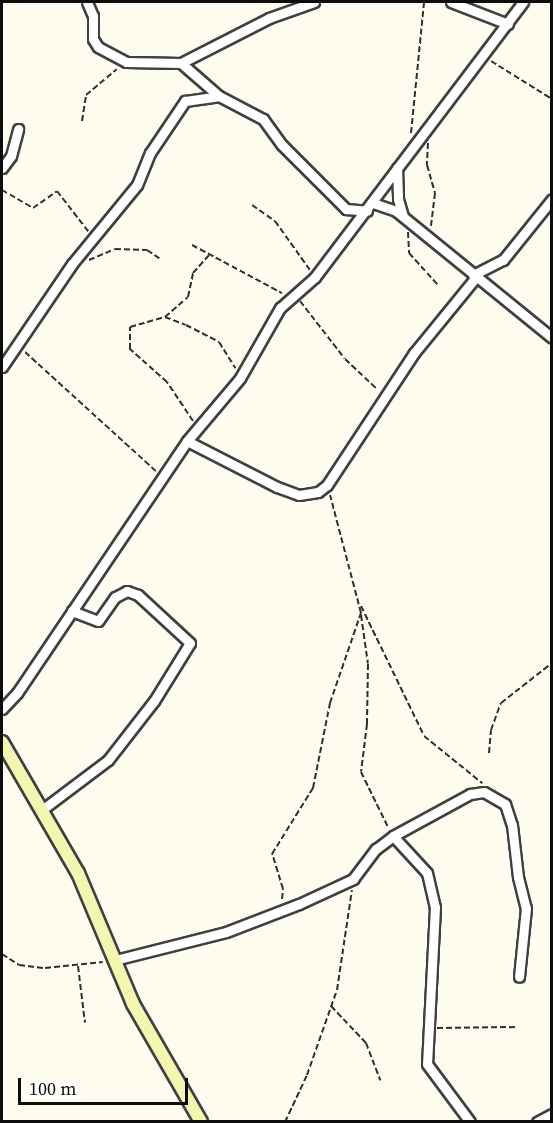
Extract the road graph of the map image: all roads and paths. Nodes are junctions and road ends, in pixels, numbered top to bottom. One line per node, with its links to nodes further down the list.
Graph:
1 (87, 2): 8 (street)
2 (314, 2): 9 (street)
3 (423, 2): 15 (path)
4 (451, 2): 6 (street)
5 (523, 2): 6 (street)
6 (507, 24): 7 (street)
7 (483, 56): 11 (path); 13 (street)
8 (126, 62): 9 (street); 12 (path)
9 (181, 63): 10 (street)
10 (219, 96): 21 (street); 23 (street)
11 (552, 99)
12 (82, 121)
13 (429, 125): 15 (street); 24 (path)
14 (18, 129): 16 (street)
15 (405, 156): 17 (street)
16 (2, 168)
17 (398, 168): 21 (street); 22 (street)
18 (2, 190): 23 (path)
19 (552, 199): 29 (street)
20 (252, 205): 30 (path)
21 (370, 207): 22 (street); 30 (street)
22 (406, 221): 24 (street); 31 (path)
23 (91, 239): 28 (street)
24 (429, 239): 29 (street)
25 (192, 245): 26 (path)
26 (210, 254): 32 (path); 33 (path)
27 (162, 260): 28 (path)
28 (72, 264): 35 (street)
29 (474, 276): 34 (street); 38 (street)
30 (315, 277): 32 (street)
31 (438, 285)
32 (289, 298): 37 (street); 38 (path)
33 (165, 317): 37 (path); 39 (path)
34 (552, 338)
35 (19, 345): 36 (street); 41 (path)
36 (2, 367)
37 (240, 378): 39 (street)
38 (384, 395): 42 (street)
39 (198, 428): 40 (street)
40 (187, 441): 41 (street); 42 (street)
41 (163, 477): 44 (street)
42 (327, 485): 43 (path)
43 (360, 604): 45 (path); 50 (path)
44 (72, 611): 47 (street); 51 (street)
45 (361, 613): 52 (path); 54 (path)
46 (552, 663): 49 (path)
47 (2, 709)
48 (2, 742): 51 (street)
49 (489, 753)
50 (485, 785)
51 (43, 809): 56 (street)
52 (393, 836): 53 (street); 58 (street); 61 (street)
53 (352, 879): 54 (street); 59 (path)
54 (277, 913): 56 (street)
55 (2, 954): 57 (path)
56 (115, 960): 57 (path); 65 (street)
57 (78, 966): 60 (path)
58 (519, 977)
59 (331, 1006): 63 (path); 66 (path)
60 (85, 1023)
61 (431, 1028): 62 (path); 67 (street)
62 (518, 1028)
63 (380, 1080)
64 (552, 1114): 68 (street)
65 (201, 1122)
66 (285, 1122)
67 (470, 1122)
68 (537, 1122)

